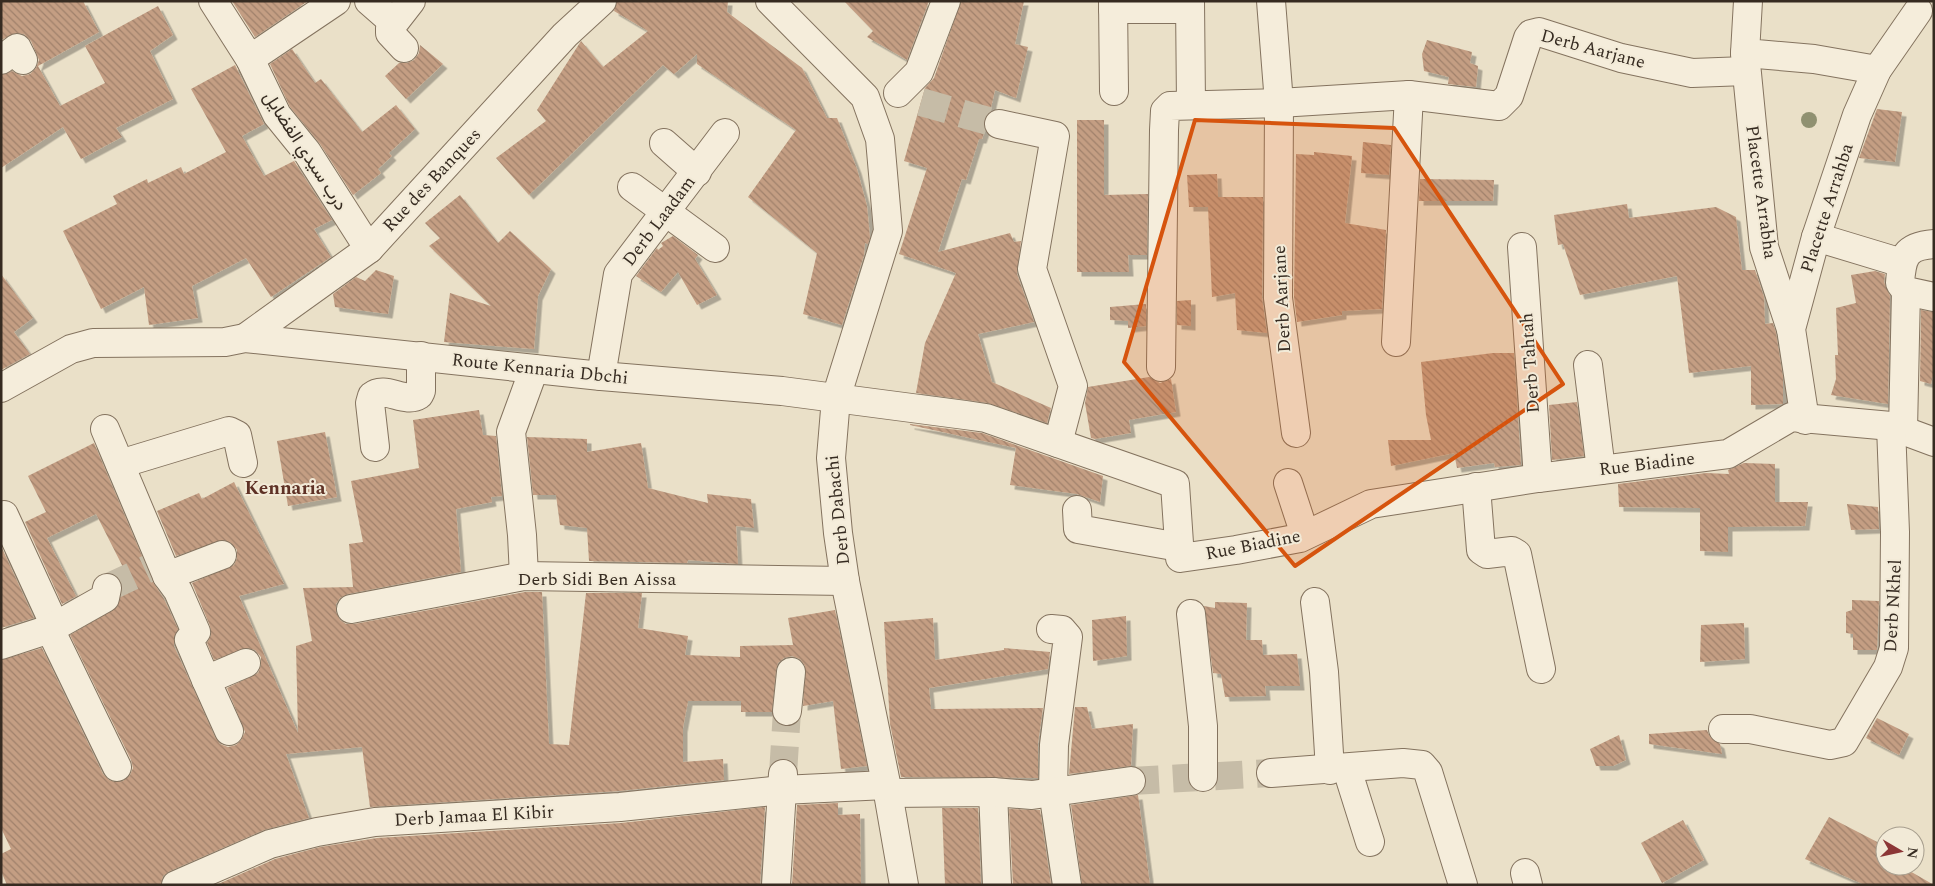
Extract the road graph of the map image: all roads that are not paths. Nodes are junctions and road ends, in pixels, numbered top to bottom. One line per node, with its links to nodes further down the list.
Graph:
1 (213, 1): 15 (street, درب سيدي الفضايل)
2 (336, 1): 15 (street)
3 (369, 1): 13 (street)
4 (411, 1): 13 (street)
5 (602, 1): 33 (street, Rue des Banques)
6 (770, 1): 20 (street)
7 (946, 1): 20 (street)
8 (1271, 1): 21 (street, Derb Aarjane)
9 (1748, 1): 16 (street, Placette Arrabha)
10 (1113, 5): 11 (street); 18 (street)
11 (1190, 5): 22 (street)
12 (1917, 10): 17 (street, Placette Arrahba)
13 (393, 22): 14 (street)
14 (404, 48)
15 (250, 59): 33 (street, درب سيدي الفضايل)
16 (1746, 62): 17 (street); 19 (street, Derb Aarjane); 37 (street, Placette Arrabha)
17 (1877, 70): 29 (street, Placette Arrahba)
18 (1114, 91)
19 (1409, 95): 21 (street, Derb Aarjane); 39 (street)
20 (865, 97): 46 (street, Derb Dabachi)
21 (1279, 103): 22 (street, Derb Aarjane); 50 (street, Derb Aarjane)
22 (1191, 105): 42 (street, Derb Aarjane)
23 (999, 124): 52 (street)
24 (725, 133): 26 (street, Derb Laadam)
25 (664, 143): 26 (street)
26 (696, 172): 28 (street, Derb Laadam)
27 (632, 187): 28 (street)
28 (665, 212): 32 (street); 44 (street, Derb Laadam)
29 (1816, 237): 34 (street); 37 (street, Placette Arrahba)
30 (1934, 244): 34 (street)
31 (1522, 247): 57 (street, Derb Tahtah)
32 (715, 248)
33 (368, 249): 38 (street, Rue des Banques)
34 (1902, 263): 35 (street, Derb Nkhel)
35 (1906, 291): 36 (street); 48 (street, Derb Nkhel)
36 (1934, 296)
37 (1790, 329): 47 (street, Placette Arrahba)
38 (245, 338): 40 (street, Route Kennaria Dbchi); 45 (street)
39 (1396, 342)
40 (421, 356): 43 (street, Route Kennaria Dbchi); 53 (street)
41 (1588, 365): 56 (street)
42 (1161, 368)
43 (534, 369): 44 (street, Route Kennaria Dbchi); 66 (street)
44 (601, 376): 46 (street, Route Kennaria Dbchi)
45 (1, 388)
46 (836, 398): 52 (street, Rue Biadine); 67 (street, Derb Dabachi)
47 (1813, 420): 48 (street, Rue Biadine); 56 (street, Rue Biadine)
48 (1897, 428): 51 (street, Rue Biadine); 80 (street, Derb Nkhel)
49 (105, 429): 55 (street)
50 (1296, 433)
51 (1934, 442)
52 (1058, 443): 63 (street, Rue Biadine)
53 (376, 447)
54 (243, 463): 55 (street)
55 (120, 464): 65 (street)
56 (1601, 470): 57 (street, Rue Biadine)
57 (1538, 478): 59 (street, Rue Biadine)
58 (1288, 483): 62 (street)
59 (1476, 487): 62 (street, Rue Biadine); 76 (street)
60 (1077, 510): 63 (street)
61 (4, 515): 72 (street)
62 (1306, 535): 63 (street, Rue Biadine)
63 (1179, 547)
64 (222, 555): 65 (street)
65 (161, 568): 78 (street)
66 (524, 576): 67 (street, Derb Sidi Ben Aissa); 70 (street, Derb Sidi Ben Aissa)
67 (845, 582): 88 (street, Derb Dabachi)
68 (108, 588): 72 (street)
69 (1314, 602): 83 (street)
70 (351, 609)
71 (1191, 614): 85 (street)
72 (52, 628): 74 (street); 82 (street)
73 (1050, 629): 89 (street)
74 (1, 645)
75 (246, 664): 78 (street)
76 (1541, 669)
77 (791, 672): 79 (street)
78 (206, 680): 81 (street)
79 (787, 711)
80 (1723, 728)
81 (229, 731)
82 (118, 767)
83 (1339, 769): 84 (street); 91 (street); 97 (street)
84 (1271, 773)
85 (1203, 777)
86 (783, 782): 88 (street, Derb Jamaa El Kibir); 92 (street, Derb Jamaa El Kibir); 93 (street)
87 (1132, 782): 89 (street, Derb Jamaa El Kibir)
88 (887, 789): 90 (street, Derb Jamaa El Kibir); 94 (street, Derb Dabachi)
89 (1053, 791): 90 (street, Derb Jamaa El Kibir); 96 (street)
90 (993, 792): 95 (street)
91 (1370, 842)
92 (176, 885)
93 (776, 885)
94 (904, 885)
95 (997, 885)
96 (1067, 885)
97 (1462, 885)

